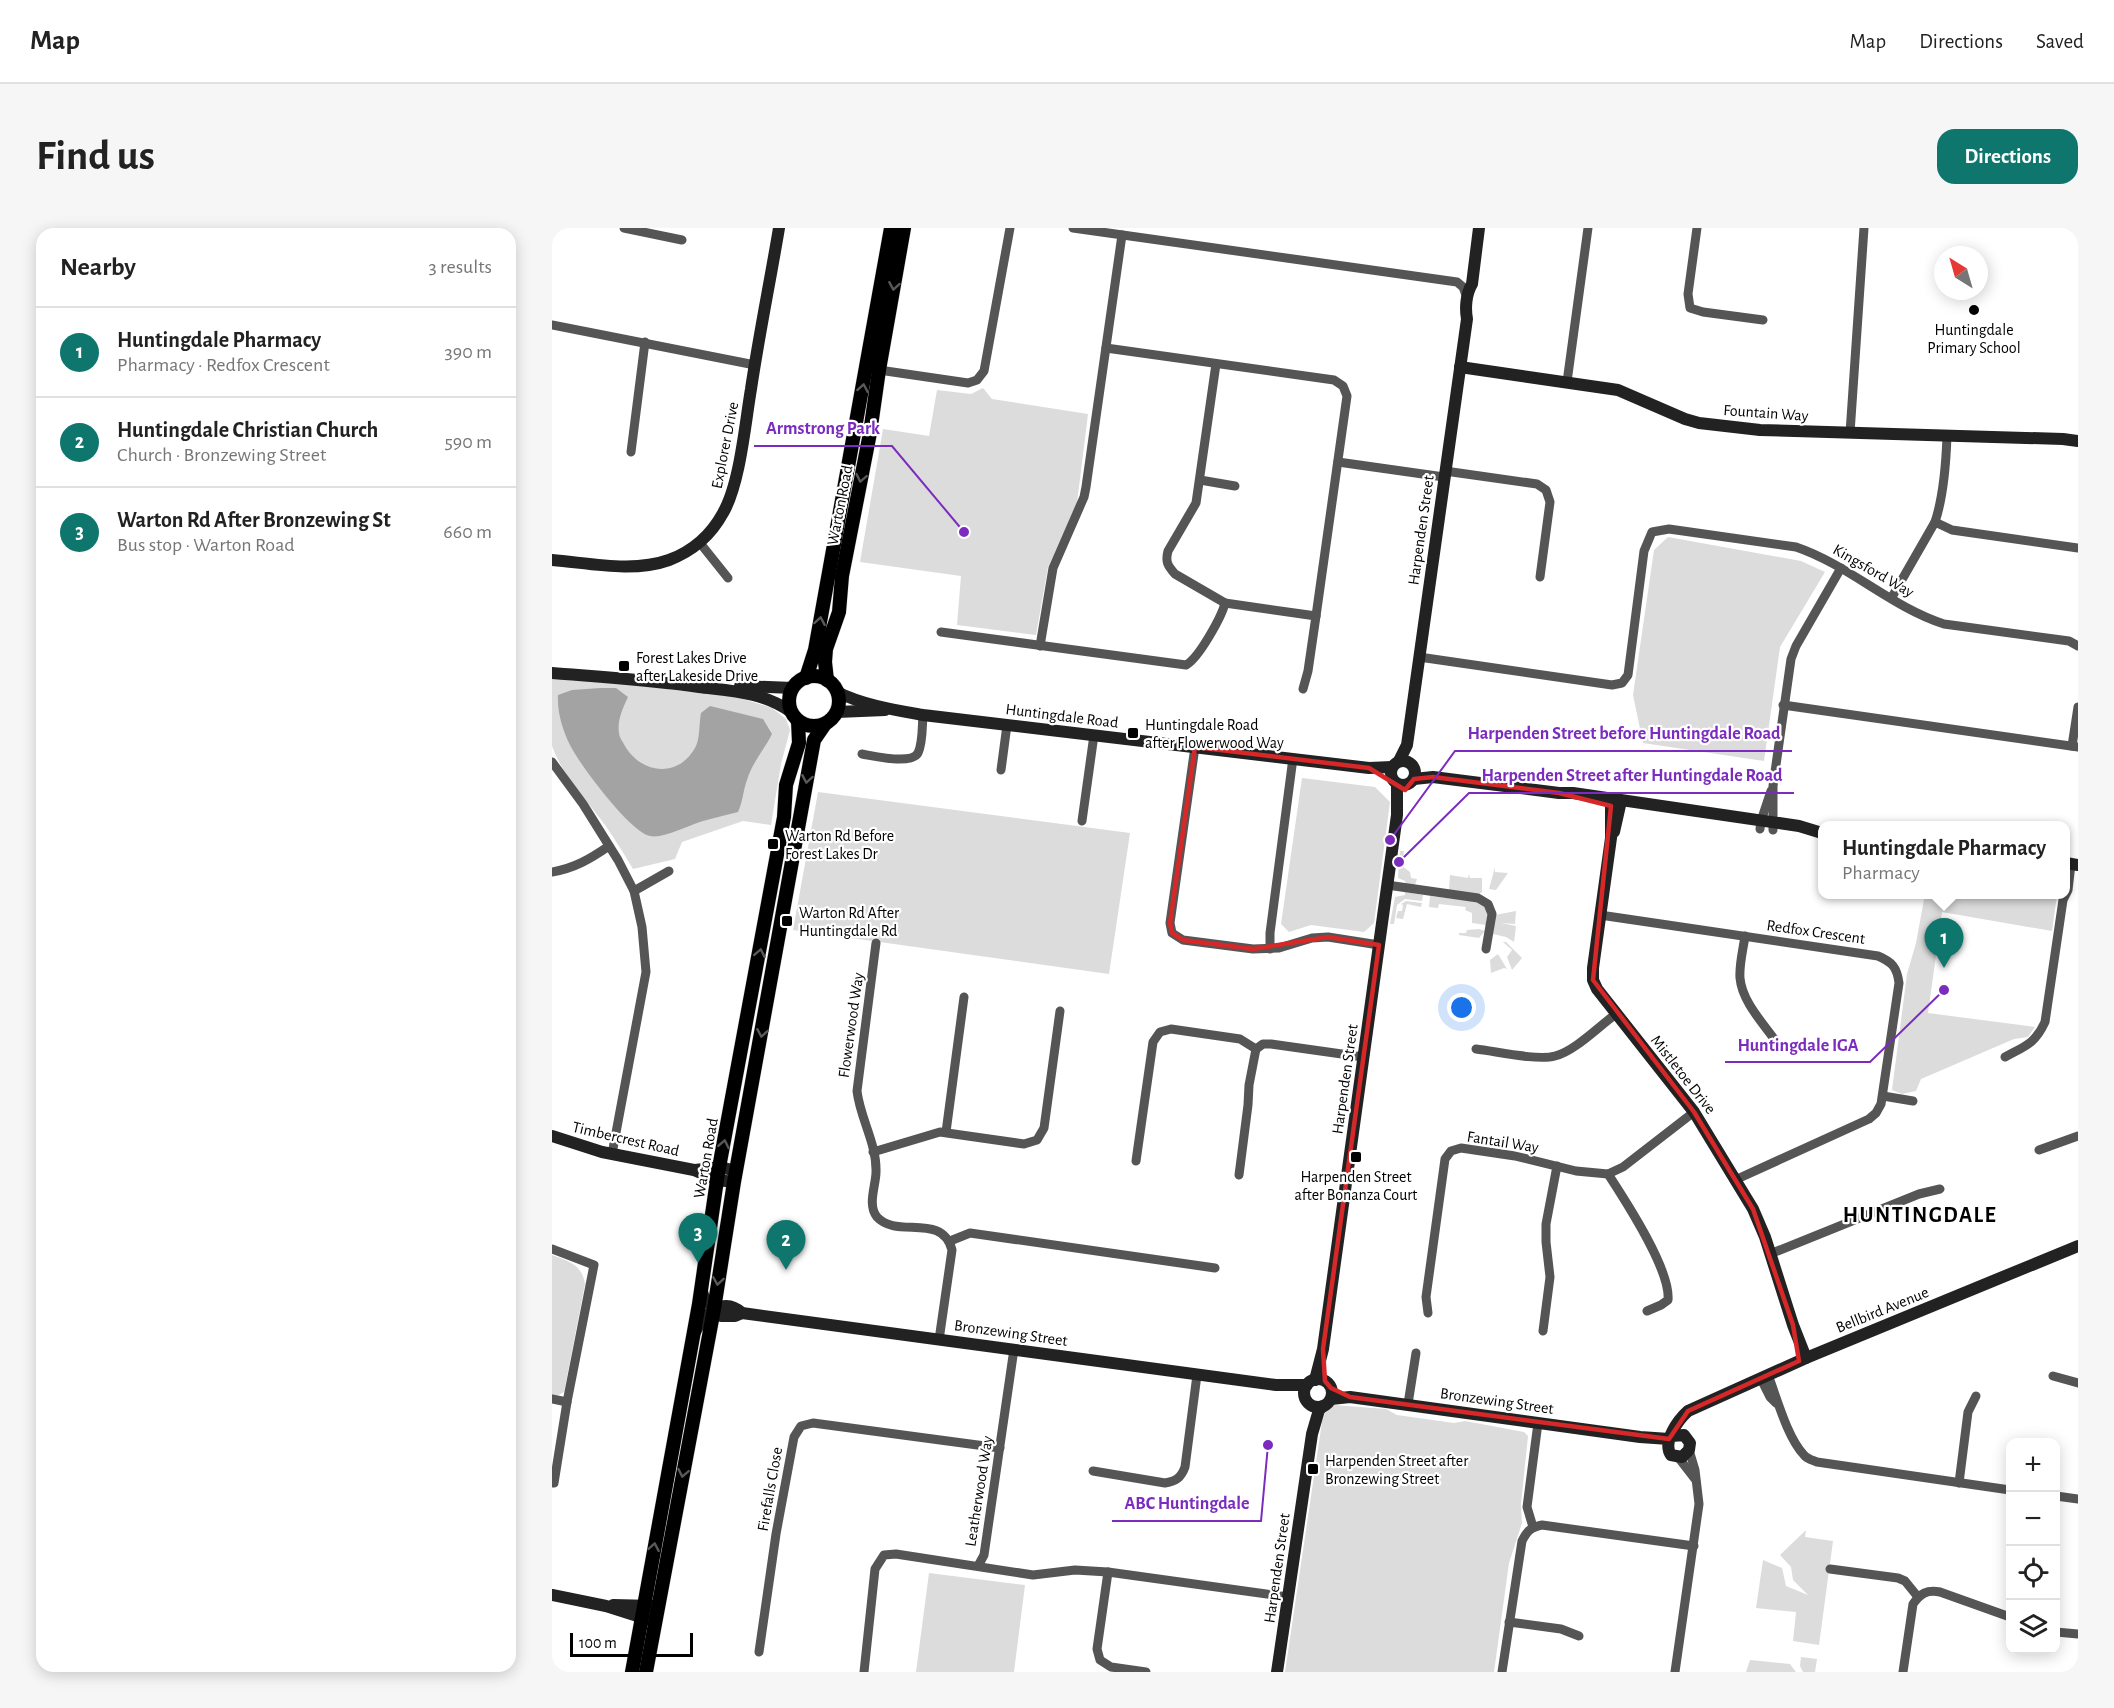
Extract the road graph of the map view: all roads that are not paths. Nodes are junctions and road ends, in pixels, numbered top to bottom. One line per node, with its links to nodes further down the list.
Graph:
1 (624, 228): 12 (street)
2 (779, 228): 21 (street, Explorer Drive)
3 (891, 228): 55 (main road, Warton Road, one-way to 3)
4 (904, 228): 23 (main road, Warton Road, one-way to 23)
5 (1010, 228): 23 (street)
6 (1073, 228): 11 (street)
7 (1479, 228): 13 (street, Harpenden Street)
8 (1588, 228): 25 (street)
9 (1697, 228): 16 (street)
10 (1864, 228): 27 (street)
11 (1122, 235): 14 (street); 19 (street)
12 (681, 240)
13 (1472, 284): 14 (street, Harpenden Street); 15 (street, Harpenden Street)
14 (1467, 298): 15 (street, Harpenden Street)
15 (1467, 319): 22 (street, Harpenden Street)
16 (1763, 320)
17 (552, 325): 18 (street)
18 (645, 342): 21 (street); 30 (street)
19 (1106, 348): 20 (street); 48 (street)
20 (1216, 364): 26 (street); 33 (street)
21 (755, 365): 38 (street, Explorer Drive)
22 (1460, 367): 25 (street, Fountain Way); 32 (street, Harpenden Street)
23 (879, 370): 56 (main road, Warton Road, one-way to 56)
24 (1351, 380): 26 (street)
25 (1567, 382): 27 (street, Fountain Way)
26 (1343, 386): 31 (street)
27 (1850, 433): 28 (street, Fountain Way)
28 (1947, 436): 29 (street, Fountain Way); 37 (street)
29 (2078, 441)
30 (631, 452)
31 (1338, 462): 32 (street); 46 (street)
32 (1445, 474): 36 (street); 50 (street, Harpenden Street)
33 (1200, 480): 35 (street); 45 (street)
34 (1554, 484): 36 (street)
35 (1235, 486)
36 (1546, 490): 42 (street)
37 (1935, 522): 39 (street); 44 (street)
38 (700, 543): 40 (street, Explorer Drive); 43 (street)
39 (2078, 548)
40 (552, 560)
41 (1841, 568): 44 (street, Kingsford Way); 50 (street, Kingsford Way); 60 (street)
42 (1540, 577)
43 (728, 578)
44 (1892, 597): 49 (street, Kingsford Way)
45 (1226, 603): 46 (street); 51 (street)
46 (1316, 616): 58 (street)
47 (941, 632): 48 (street)
48 (1040, 646): 51 (street)
49 (2078, 646)
50 (1419, 657): 69 (street, Harpenden Street)
51 (1191, 662): 53 (street)
52 (552, 666): 57 (street)
53 (1198, 671)
54 (552, 673): 65 (street)
55 (806, 678): 56 (main road); 57 (main road)
56 (827, 680): 59 (main road)
57 (793, 688): 65 (main road, Warton Road)
58 (1303, 689)
59 (837, 692): 62 (street, Huntingdale Road); 63 (main road)
60 (1783, 705): 71 (street); 83 (street)
61 (2078, 707): 71 (street)
62 (895, 710): 63 (street, Huntingdale Road); 64 (street, Huntingdale Road)
63 (837, 712): 66 (main road, Warton Road)
64 (923, 715): 67 (street, Huntingdale Road); 72 (street)
65 (795, 716): 66 (main road); 118 (main road, Warton Road, one-way to 65)
66 (825, 724): 121 (main road, Warton Road, one-way to 121)
67 (1007, 725): 68 (street, Huntingdale Road); 77 (street)
68 (1094, 735): 70 (street, Huntingdale Road); 82 (street)
69 (1407, 745): 75 (street, Harpenden Street); 78 (street, Harpenden Street)
70 (1195, 747): 73 (street, Huntingdale Road); 92 (street)
71 (2075, 747)
72 (862, 754)
73 (1293, 758): 76 (street, Huntingdale Road); 97 (street)
74 (552, 762): 85 (street)
75 (1396, 764): 76 (street, Huntingdale Road); 78 (street); 79 (street, Harpenden Street)
76 (1369, 768): 79 (street, Huntingdale Road)
77 (1000, 770)
78 (1413, 774): 79 (street); 80 (street); 81 (street, Harpenden Street)
79 (1396, 783): 81 (street, Harpenden Street)
80 (1616, 803): 83 (street); 91 (street, Mistletoe Drive)
81 (1397, 815): 88 (street, Harpenden Street)
82 (1082, 821)
83 (1767, 826): 84 (street)
84 (1818, 833)
85 (609, 846): 87 (street); 89 (street)
86 (669, 871): 89 (street)
87 (552, 872)
88 (1387, 885): 96 (street, Harpenden Street); 98 (street)
89 (634, 891): 115 (street)
90 (2062, 899): 105 (street)
91 (1600, 915): 93 (street, Redfox Crescent); 101 (street, Mistletoe Drive)
92 (1173, 933): 94 (street); 97 (street)
93 (1745, 936): 102 (street); 107 (street, Redfox Crescent)
94 (1162, 939)
95 (876, 943): 114 (street, Flowerwood Way)
96 (1379, 945): 97 (street); 106 (street, Harpenden Street)
97 (1270, 949)
98 (1486, 949)
99 (964, 997): 110 (street)
100 (1060, 1011): 110 (street)
101 (1616, 1014): 103 (street); 109 (street, Mistletoe Drive)
102 (1777, 1043)
103 (1476, 1048)
104 (1256, 1049): 106 (street); 116 (street); 120 (street)
105 (2005, 1056)
106 (1363, 1057): 144 (street, Harpenden Street)
107 (1883, 1096): 108 (street); 122 (street, Redfox Crescent)
108 (1913, 1101)
109 (1694, 1112): 119 (street); 122 (street, Mistletoe Drive)
110 (946, 1132): 114 (street)
111 (552, 1136): 115 (street, Timbercrest Road)
112 (2078, 1136): 113 (street)
113 (2039, 1150)
114 (873, 1152): 124 (street, Flowerwood Way)
115 (612, 1154): 118 (street, Timbercrest Road)
116 (1136, 1161)
117 (1557, 1166): 119 (street, Fantail Way); 132 (street, Fantail Way); 133 (street)
118 (719, 1174): 121 (street, Timbercrest Road); 129 (main road, Warton Road)
119 (1608, 1174): 131 (street)
120 (1239, 1175)
121 (735, 1176): 130 (main road, Warton Road, one-way to 130)
122 (1735, 1180): 127 (street, Mistletoe Drive)
123 (1940, 1189): 127 (street)
124 (950, 1241): 128 (street); 134 (street)
125 (2078, 1246): 138 (street, Bellbird Avenue)
126 (552, 1249): 147 (street)
127 (1770, 1254): 138 (street, Mistletoe Drive)
128 (1215, 1268)
129 (701, 1289): 130 (street); 135 (main road, Warton Road)
130 (714, 1309): 134 (street, Bronzewing Street); 135 (street); 168 (main road, Warton Road, one-way to 168)
131 (1647, 1311)
132 (1428, 1313)
133 (1543, 1331)
134 (939, 1340): 136 (street, Bronzewing Street)
135 (690, 1347): 168 (main road, Warton Road, one-way to 135)
136 (1014, 1349): 139 (street, Bronzewing Street); 153 (street, Leatherwood Way)
137 (1416, 1353): 149 (street)
138 (1803, 1359): 141 (street, Bellbird Avenue)
139 (1197, 1375): 143 (street, Bronzewing Street); 154 (street)
140 (2053, 1376): 142 (street)
141 (1765, 1377): 152 (street, Bellbird Avenue); 156 (street)
142 (2078, 1383)
143 (1276, 1385): 144 (street, Bronzewing Street); 148 (street, Bronzewing Street)
144 (1322, 1390): 148 (street, Harpenden Street); 148 (street); 149 (street, Bronzewing Street); 151 (street, Harpenden Street)
145 (1976, 1396): 156 (street)
146 (552, 1400): 147 (street)
147 (567, 1402): 155 (street)
148 (1308, 1402): 151 (street, Harpenden Street)
149 (1408, 1404): 150 (street, Bronzewing Street)
150 (1538, 1423): 152 (street, Bronzewing Street); 160 (street)
151 (1312, 1434): 167 (street, Harpenden Street)
152 (1677, 1445): 161 (street)
153 (1000, 1449): 162 (street, Leatherwood Way); 174 (street, Firefalls Close)
154 (1093, 1471)
155 (552, 1483)
156 (1959, 1483): 157 (street)
157 (2006, 1489)
158 (2060, 1497): 159 (street)
159 (2078, 1499)
160 (1533, 1527): 161 (street); 170 (street)
161 (1694, 1546): 181 (street)
162 (978, 1566): 164 (street); 177 (street, Leatherwood Way)
163 (1830, 1569): 166 (street)
164 (1108, 1572): 167 (street); 178 (street)
165 (552, 1595): 168 (street)
166 (1918, 1597): 169 (street); 182 (street)
167 (1288, 1598): 179 (street, Harpenden Street)
168 (650, 1613): 175 (main road, Warton Road); 176 (main road, Warton Road)
169 (2006, 1616)
170 (1509, 1622): 173 (street); 180 (street)
171 (2060, 1632): 172 (street)
172 (2078, 1634)
173 (1579, 1636)
174 (759, 1652)
175 (632, 1672)
176 (646, 1672)
177 (864, 1672)
178 (1146, 1672)
179 (1277, 1672)
180 (1502, 1672)
181 (1676, 1672)
182 (1904, 1672)

